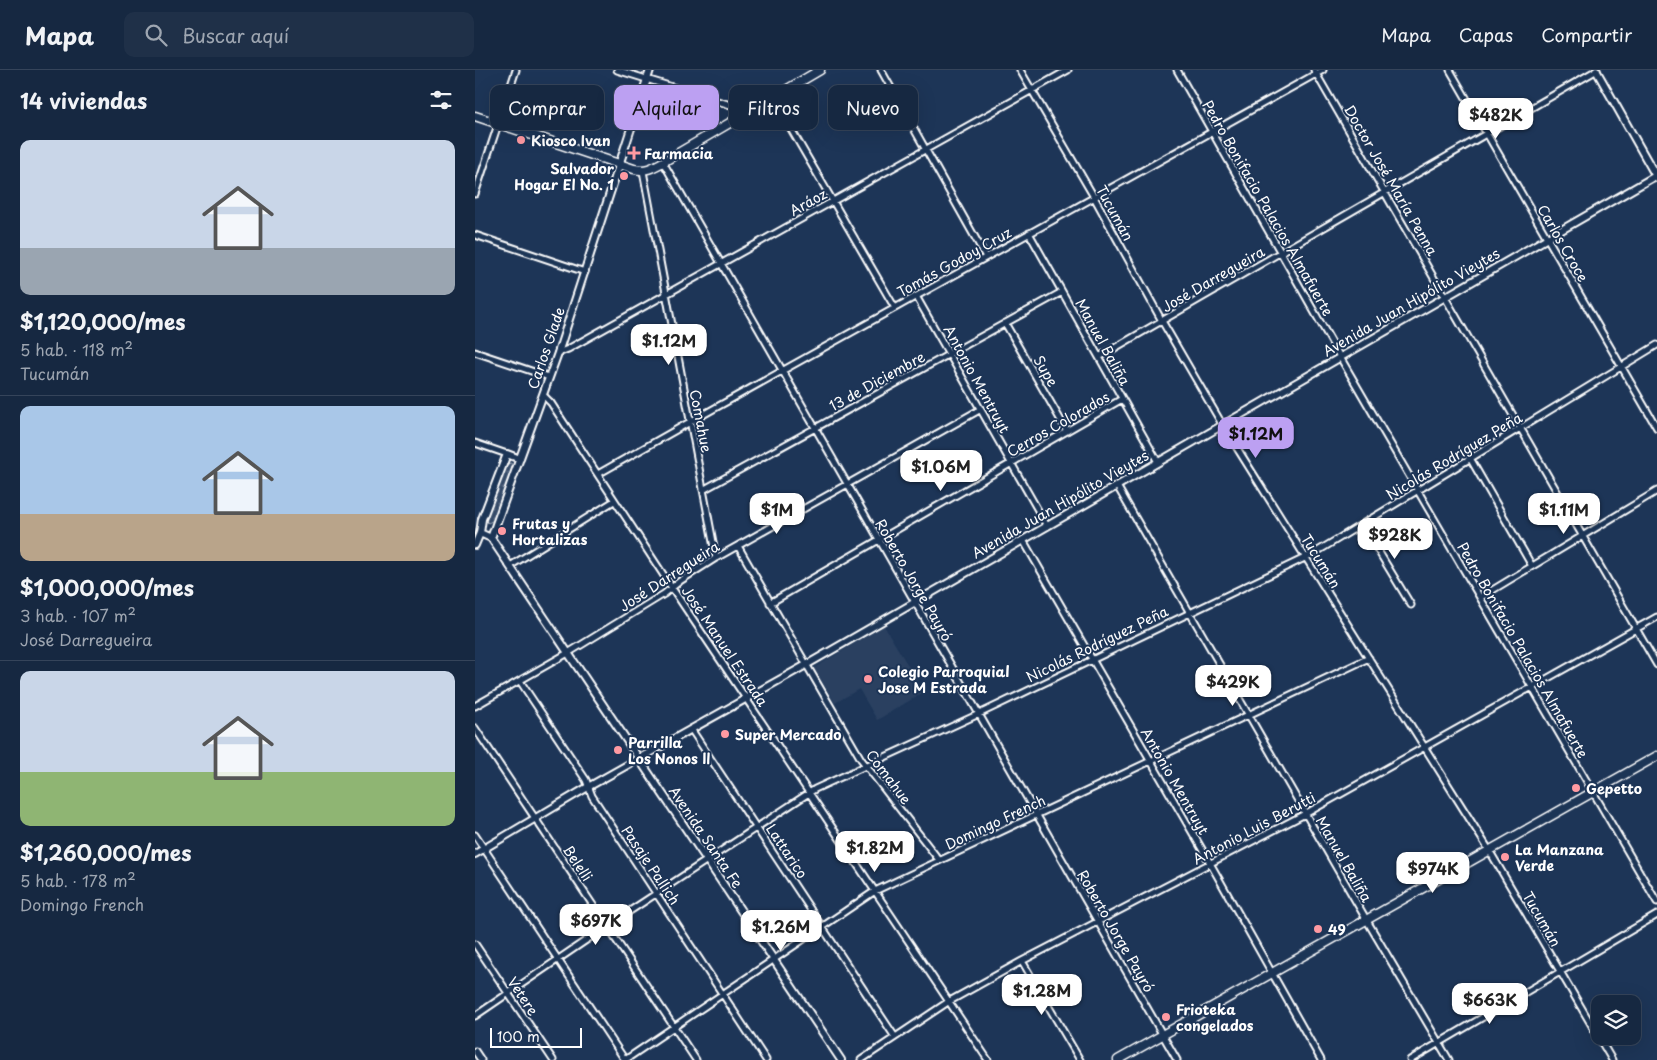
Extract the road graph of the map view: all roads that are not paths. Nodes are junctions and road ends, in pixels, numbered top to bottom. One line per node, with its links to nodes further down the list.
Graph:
1 (516, 70): 14 (street)
2 (617, 70): 13 (street)
3 (650, 70): 13 (street, Carlos Glade)
4 (820, 70): 15 (main road)
5 (881, 70): 26 (street)
6 (1020, 70): 16 (street, Tucumán)
7 (1068, 70): 16 (street, Aráoz)
8 (1177, 70): 24 (street, Pedro Bonifacio Palacios Almafuerte)
9 (1323, 70): 12 (street, Tomás Godoy Cruz)
10 (1450, 70): 25 (street, Carlos Croce)
11 (1596, 70): 25 (street, José Darregueira); 30 (street)
12 (1315, 72): 24 (street, Tomás Godoy Cruz); 31 (street, Doctor José María Penna)
13 (647, 80): 17 (street); 28 (street, Carlos Glade)
14 (511, 85)
15 (795, 85)
16 (1032, 90): 26 (street, Aráoz); 33 (street, Tucumán)
17 (729, 105)
18 (475, 116): 19 (main road)
19 (490, 121)
20 (729, 123): 27 (main road)
21 (497, 130): 32 (street)
22 (517, 130): 28 (main road)
23 (792, 130): 34 (street)
24 (1212, 132): 33 (street, Tomás Godoy Cruz); 38 (street, Pedro Bonifacio Palacios Almafuerte)
25 (1487, 133): 31 (street, José Darregueira); 37 (street, Carlos Croce)
26 (926, 150): 34 (street, Aráoz); 39 (street)
27 (663, 162): 29 (main road); 40 (street, Roberto Jorge Payró)
28 (620, 165): 29 (main road); 41 (street, Carlos Glade)
29 (643, 171): 43 (street, Comahue)
30 (1657, 176): 37 (street, Avenida Juan Hipólito Vieytes)
31 (1385, 192): 38 (street, José Darregueira); 45 (street, Doctor José María Penna)
32 (475, 194)
33 (1094, 197): 35 (street, Tomás Godoy Cruz); 47 (street, Tucumán)
34 (833, 201): 40 (street, Aráoz); 46 (street)
35 (1029, 233): 39 (street, Tomás Godoy Cruz); 42 (street, Manuel Baliña)
36 (475, 235): 41 (street)
37 (1547, 238): 45 (street, Avenida Juan Hipólito Vieytes); 55 (street, Carlos Croce)
38 (1280, 253): 47 (street, José Darregueira); 54 (street, Pedro Bonifacio Palacios Almafuerte)
39 (986, 257): 44 (street, Tomás Godoy Cruz)
40 (722, 263): 43 (street, Aráoz); 56 (street, Roberto Jorge Payró)
41 (585, 272): 51 (street, Carlos Glade)
42 (1062, 292): 48 (street, 13 de Diciembre); 53 (street, Manuel Baliña)
43 (666, 294): 51 (street, Aráoz); 61 (street, Comahue)
44 (917, 296): 46 (street, Tomás Godoy Cruz); 52 (street, Antonio Mentruyt)
45 (1445, 297): 54 (street, Avenida Juan Hipólito Vieytes); 64 (street, Doctor José María Penna)
46 (895, 308): 56 (street, Tomás Godoy Cruz)
47 (1162, 321): 53 (street, José Darregueira); 62 (street, Tucumán)
48 (1005, 323): 52 (street, 13 de Diciembre); 66 (street, Supe)
49 (1657, 345): 55 (street, Nicolás Rodríguez Peña)
50 (475, 352): 57 (street)
51 (558, 353): 57 (street, Carlos Glade)
52 (949, 354): 60 (street, Antonio Mentruyt); 63 (street, 13 de Diciembre)
53 (1099, 357): 59 (street, Manuel Baliña)
54 (1340, 357): 62 (street, Avenida Juan Hipólito Vieytes); 77 (street, Pedro Bonifacio Palacios Almafuerte)
55 (1621, 366): 64 (street, Nicolás Rodríguez Peña); 65 (street, Carlos Croce)
56 (783, 370): 61 (street, Tomás Godoy Cruz); 63 (street, Roberto Jorge Payró)
57 (549, 377): 58 (street, Carlos Glade)
58 (543, 395): 70 (street, Carlos Glade); 73 (street, José Manuel Estrada)
59 (1123, 399): 66 (street, Cerros Colorados); 71 (street, Manuel Baliña)
60 (981, 409): 72 (street, Antonio Mentruyt); 74 (street, José Darregueira)
61 (690, 422): 73 (street, Tomás Godoy Cruz); 76 (street, Comahue)
62 (1222, 424): 71 (street, Avenida Juan Hipólito Vieytes); 88 (street, Tucumán)
63 (816, 428): 74 (street, Roberto Jorge Payró); 76 (street, 13 de Diciembre)
64 (1521, 428): 69 (street, Nicolás Rodríguez Peña); 82 (street, Doctor José María Penna)
65 (1657, 428)
66 (1067, 431): 72 (street, Cerros Colorados)
67 (475, 443): 68 (street)
68 (507, 454): 70 (street); 84 (street)
69 (1470, 458): 77 (street, Nicolás Rodríguez Peña); 91 (street)
70 (520, 459): 83 (street, Carlos Glade)
71 (1158, 462): 75 (street, Avenida Juan Hipólito Vieytes)
72 (1011, 464): 81 (street, Antonio Mentruyt); 85 (street, Cerros Colorados)
73 (598, 474): 79 (street, José Manuel Estrada)
74 (847, 484): 85 (street, Roberto Jorge Payró); 87 (street, José Darregueira)
75 (1117, 486): 81 (street, Avenida Juan Hipólito Vieytes); 97 (street, Manuel Baliña)
76 (703, 490): 89 (street, Comahue)
77 (1418, 490): 80 (street, Nicolás Rodríguez Peña); 93 (street, Pedro Bonifacio Palacios Almafuerte)
78 (1657, 491): 82 (street)
79 (614, 500): 90 (street); 92 (street, José Manuel Estrada)
80 (1362, 524): 88 (street, Nicolás Rodríguez Peña); 96 (street)
81 (1047, 526): 86 (street, Avenida Juan Hipólito Vieytes)
82 (1583, 535): 91 (street); 99 (street, Doctor José María Penna)
83 (491, 538): 84 (street); 90 (street, Avenida Santa Fe)
84 (477, 539)
85 (879, 540): 94 (street, Cerros Colorados); 95 (street, Roberto Jorge Payró)
86 (1023, 540): 95 (street, Avenida Juan Hipólito Vieytes); 102 (street, Antonio Mentruyt)
87 (738, 546): 89 (street, José Darregueira); 94 (street, Comahue)
88 (1305, 557): 97 (street, Nicolás Rodríguez Peña); 101 (street, Tucumán)
89 (715, 558): 92 (street, José Darregueira)
90 (510, 566): 100 (street, Avenida Santa Fe)
91 (1532, 566): 93 (street)
92 (672, 588): 100 (street, José Darregueira); 107 (street, José Manuel Estrada)
93 (1481, 597): 106 (street, Pedro Bonifacio Palacios Almafuerte)
94 (770, 603): 103 (street, Comahue)
95 (914, 603): 103 (street, Avenida Juan Hipólito Vieytes); 109 (street, Roberto Jorge Payró)
96 (1411, 605)
97 (1190, 612): 102 (street, Nicolás Rodríguez Peña); 110 (street, Manuel Baliña)
98 (1657, 617): 99 (street, Antonio Luis Berutti)
99 (1636, 628): 104 (street, Doctor José María Penna); 106 (street, Antonio Luis Berutti)
100 (568, 653): 105 (street, José Darregueira); 115 (street, Avenida Santa Fe)
101 (1369, 658): 110 (street, Domingo French); 113 (street, Tucumán)
102 (1093, 659): 109 (street, Nicolás Rodríguez Peña); 116 (street, Antonio Mentruyt)
103 (805, 665): 107 (street, Avenida Juan Hipólito Vieytes); 117 (street, Comahue)
104 (1657, 665)
105 (520, 681): 108 (street, José Darregueira); 118 (street, Pasaje Pallich)
106 (1532, 688): 113 (street, Antonio Luis Berutti); 120 (street, Pedro Bonifacio Palacios Almafuerte)
107 (747, 698): 112 (street, Avenida Juan Hipólito Vieytes); 119 (street, José Manuel Estrada)
108 (475, 706)
109 (979, 714): 117 (street, Nicolás Rodríguez Peña); 122 (street, Roberto Jorge Payró)
110 (1249, 715): 116 (street, Domingo French); 121 (street, Manuel Baliña)
111 (475, 728): 123 (street, Belelli)
112 (691, 729): 115 (street, Avenida Juan Hipólito Vieytes); 124 (street, Lattarico)
113 (1425, 748): 121 (street, Antonio Luis Berutti); 127 (street, Tucumán)
114 (1657, 756): 120 (main road)
115 (639, 759): 118 (street, Avenida Juan Hipólito Vieytes); 129 (street, Avenida Santa Fe)
116 (1151, 762): 122 (street, Domingo French); 131 (street, Antonio Mentruyt)
117 (865, 765): 119 (street, Nicolás Rodríguez Peña); 130 (street, Comahue)
118 (588, 788): 123 (street, Avenida Juan Hipólito Vieytes); 133 (street, Pasaje Pallich)
119 (810, 792): 124 (street, Nicolás Rodríguez Peña); 132 (street, José Manuel Estrada)
120 (1593, 793): 127 (main road); 134 (street, Pedro Bonifacio Palacios Almafuerte)
121 (1305, 814): 131 (street, Antonio Luis Berutti); 136 (street, Manuel Baliña)
122 (1036, 816): 130 (street, Domingo French); 137 (street, Roberto Jorge Payró)
123 (535, 819): 126 (street, Avenida Juan Hipólito Vieytes); 138 (street, Belelli)
124 (757, 827): 129 (street, Nicolás Rodríguez Peña); 139 (street, Lattarico)
125 (475, 835): 126 (street)
126 (484, 849): 128 (street, Avenida Juan Hipólito Vieytes); 141 (street)
127 (1489, 850): 136 (main road); 144 (street, Tucumán)
128 (475, 854)
129 (706, 860): 133 (street, Nicolás Rodríguez Peña); 142 (street, Avenida Santa Fe)
130 (939, 860): 132 (street, Domingo French)
131 (1210, 864): 137 (street, Antonio Luis Berutti); 145 (street, Antonio Mentruyt)
132 (875, 892): 139 (street, Domingo French); 148 (street, José Manuel Estrada)
133 (657, 893): 138 (street, Nicolás Rodríguez Peña); 147 (street, Pasaje Pallich)
134 (1657, 902)
135 (1657, 915): 144 (street)
136 (1366, 919): 145 (main road); 153 (street, Manuel Baliña)
137 (1099, 923): 143 (street, Antonio Luis Berutti); 151 (street, Roberto Jorge Payró)
138 (607, 926): 141 (street, Nicolás Rodríguez Peña); 150 (street, Belelli)
139 (823, 927): 142 (street, Domingo French); 152 (street, Lattarico)
140 (475, 944): 146 (street, Vetere)
141 (559, 959): 146 (street, Nicolás Rodríguez Peña); 157 (street)
142 (774, 960): 147 (street, Domingo French); 160 (street, Avenida Santa Fe)
143 (1022, 961): 148 (street, Antonio Luis Berutti); 163 (street)
144 (1559, 972): 153 (street); 169 (street, Tucumán)
145 (1272, 973): 151 (main road); 166 (street, Antonio Mentruyt)
146 (508, 994): 149 (street, Nicolás Rodríguez Peña); 156 (street, Vetere)
147 (723, 994): 150 (street, Domingo French); 159 (street, Pasaje Pallich)
148 (948, 1002): 152 (street, Antonio Luis Berutti); 162 (street, José Manuel Estrada)
149 (475, 1016)
150 (674, 1028): 157 (street, Domingo French); 158 (street, Belelli)
151 (1163, 1034): 164 (main road); 165 (street, Roberto Jorge Payró)
152 (895, 1037): 161 (street, Antonio Luis Berutti)
153 (1439, 1043): 167 (street); 168 (street, Manuel Baliña)
154 (475, 1051): 155 (street)
155 (481, 1060)
156 (553, 1060)
157 (625, 1060)
158 (696, 1060)
159 (767, 1060)
160 (841, 1060)
161 (861, 1060)
162 (988, 1060)
163 (1079, 1060)
164 (1118, 1060)
165 (1177, 1060)
166 (1321, 1060)
167 (1411, 1060)
168 (1449, 1060)
169 (1612, 1060)

